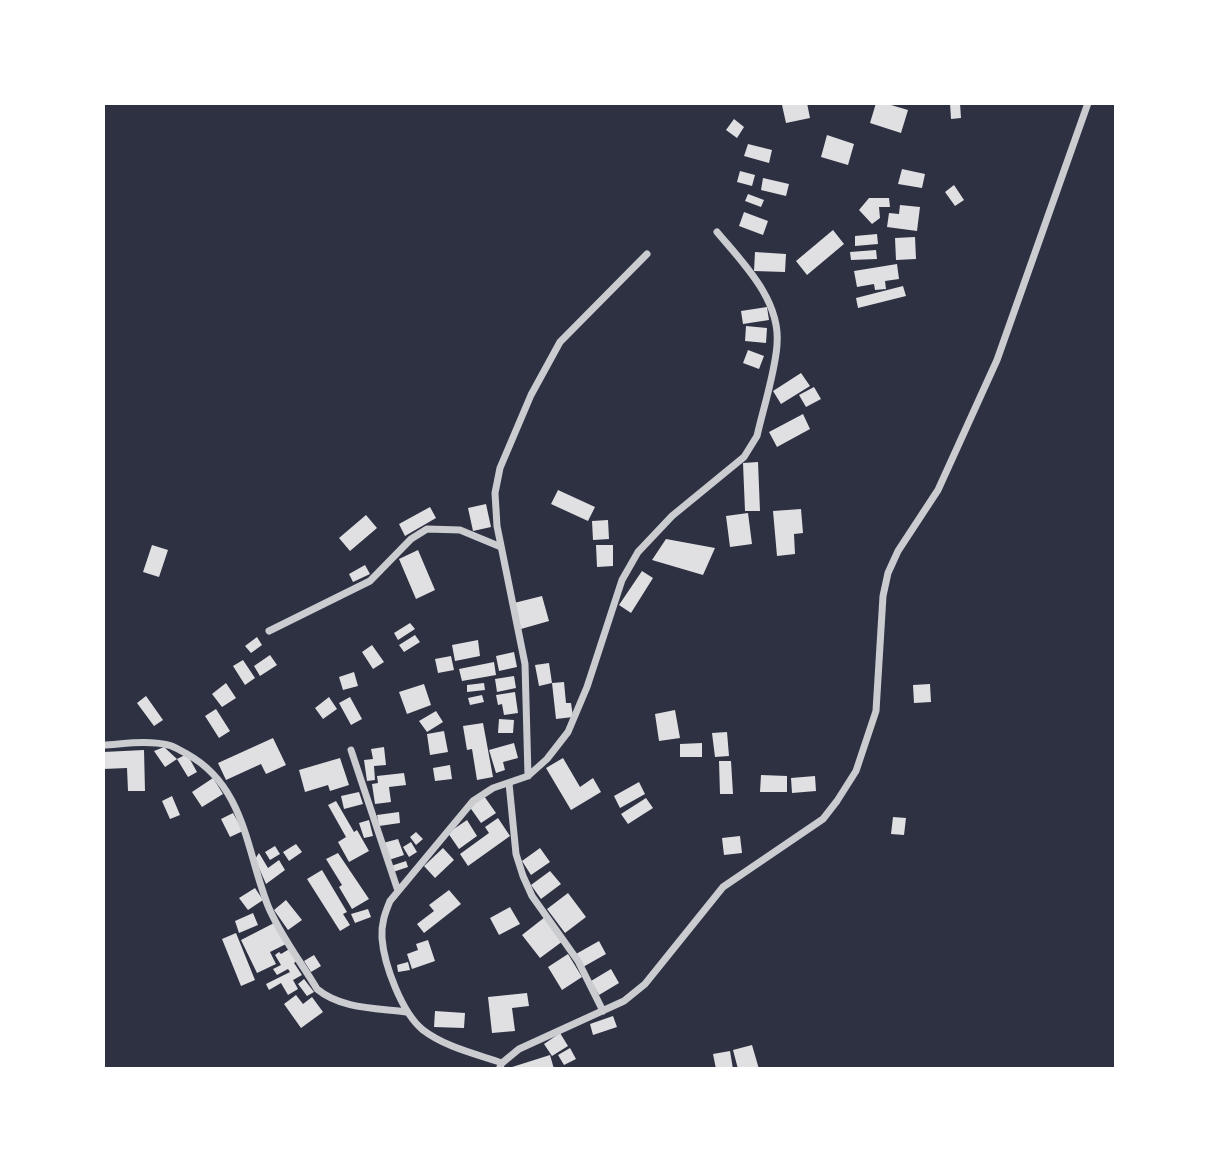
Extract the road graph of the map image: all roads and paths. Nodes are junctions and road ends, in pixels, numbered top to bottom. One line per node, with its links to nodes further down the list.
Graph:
1 (1088, 103): 11 (street)
2 (716, 232): 8 (street)
3 (647, 254): 4 (street)
4 (501, 547): 5 (street); 8 (street)
5 (269, 631)
6 (103, 745): 12 (street)
7 (351, 750): 10 (street)
8 (528, 776): 9 (street)
9 (509, 783): 10 (street); 11 (street)
10 (398, 891): 12 (street)
11 (603, 1011): 13 (street)
12 (406, 1012): 13 (street)
13 (501, 1066)

